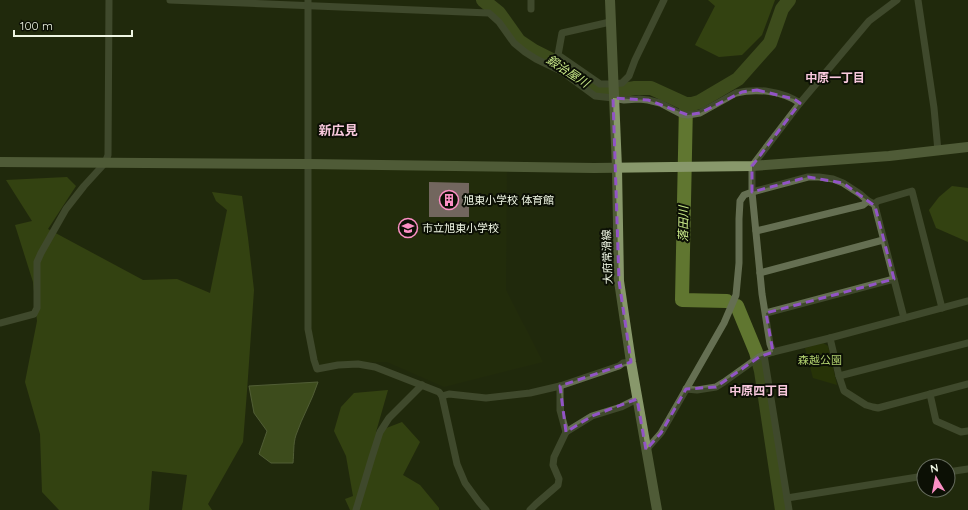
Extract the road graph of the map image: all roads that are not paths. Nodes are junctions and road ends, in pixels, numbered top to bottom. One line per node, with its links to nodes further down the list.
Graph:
1 (109, 0): 16 (street)
2 (170, 0): 8 (street)
3 (531, 0): 9 (street)
4 (610, 0): 10 (street, 大府常滑線)
5 (664, 0): 11 (street)
6 (897, 0): 12 (street)
7 (918, 0): 14 (street)
8 (308, 3): 11 (street); 17 (street)
9 (531, 9)
10 (610, 22): 11 (street, 大府常滑線); 11 (street)
11 (613, 91): 12 (street); 19 (street, 大府常滑線)
12 (800, 103): 18 (street)
13 (968, 147): 14 (street)
14 (938, 150): 18 (street)
15 (0, 162): 16 (street)
16 (105, 163): 17 (street); 30 (street)
17 (308, 164): 19 (street); 38 (street)
18 (752, 166): 19 (street); 20 (street)
19 (617, 168): 35 (street, 大府常滑線)
20 (752, 192): 21 (street); 22 (street); 40 (street)
21 (871, 203): 22 (street); 23 (street); 27 (street)
22 (756, 231): 24 (street)
23 (884, 240): 24 (street); 25 (street)
24 (760, 272): 28 (street)
25 (894, 279): 28 (street); 29 (street)
26 (968, 304): 27 (street)
27 (942, 308): 29 (street)
28 (766, 313): 33 (street)
29 (904, 318): 31 (street)
30 (0, 323)
31 (830, 338): 33 (street); 36 (street)
32 (968, 343): 36 (street)
33 (773, 352): 34 (street)
34 (764, 355): 40 (street); 50 (street)
35 (631, 362): 39 (street); 43 (street, 大府常滑線)
36 (839, 376): 41 (street)
37 (968, 384): 41 (street)
38 (422, 385): 42 (street); 51 (street)
39 (560, 386): 42 (street); 45 (street)
40 (686, 390): 46 (street)
41 (930, 394): 44 (street)
42 (442, 396): 52 (street)
43 (637, 399): 45 (street); 46 (street, 大府常滑線)
44 (968, 431)
45 (566, 432): 53 (street)
46 (646, 450): 54 (street, 大府常滑線)
47 (968, 469): 48 (street)
48 (956, 471)
49 (916, 477): 50 (street)
50 (787, 498): 55 (street)
51 (356, 510)
52 (486, 510)
53 (530, 510)
54 (657, 510)
55 (789, 510)

